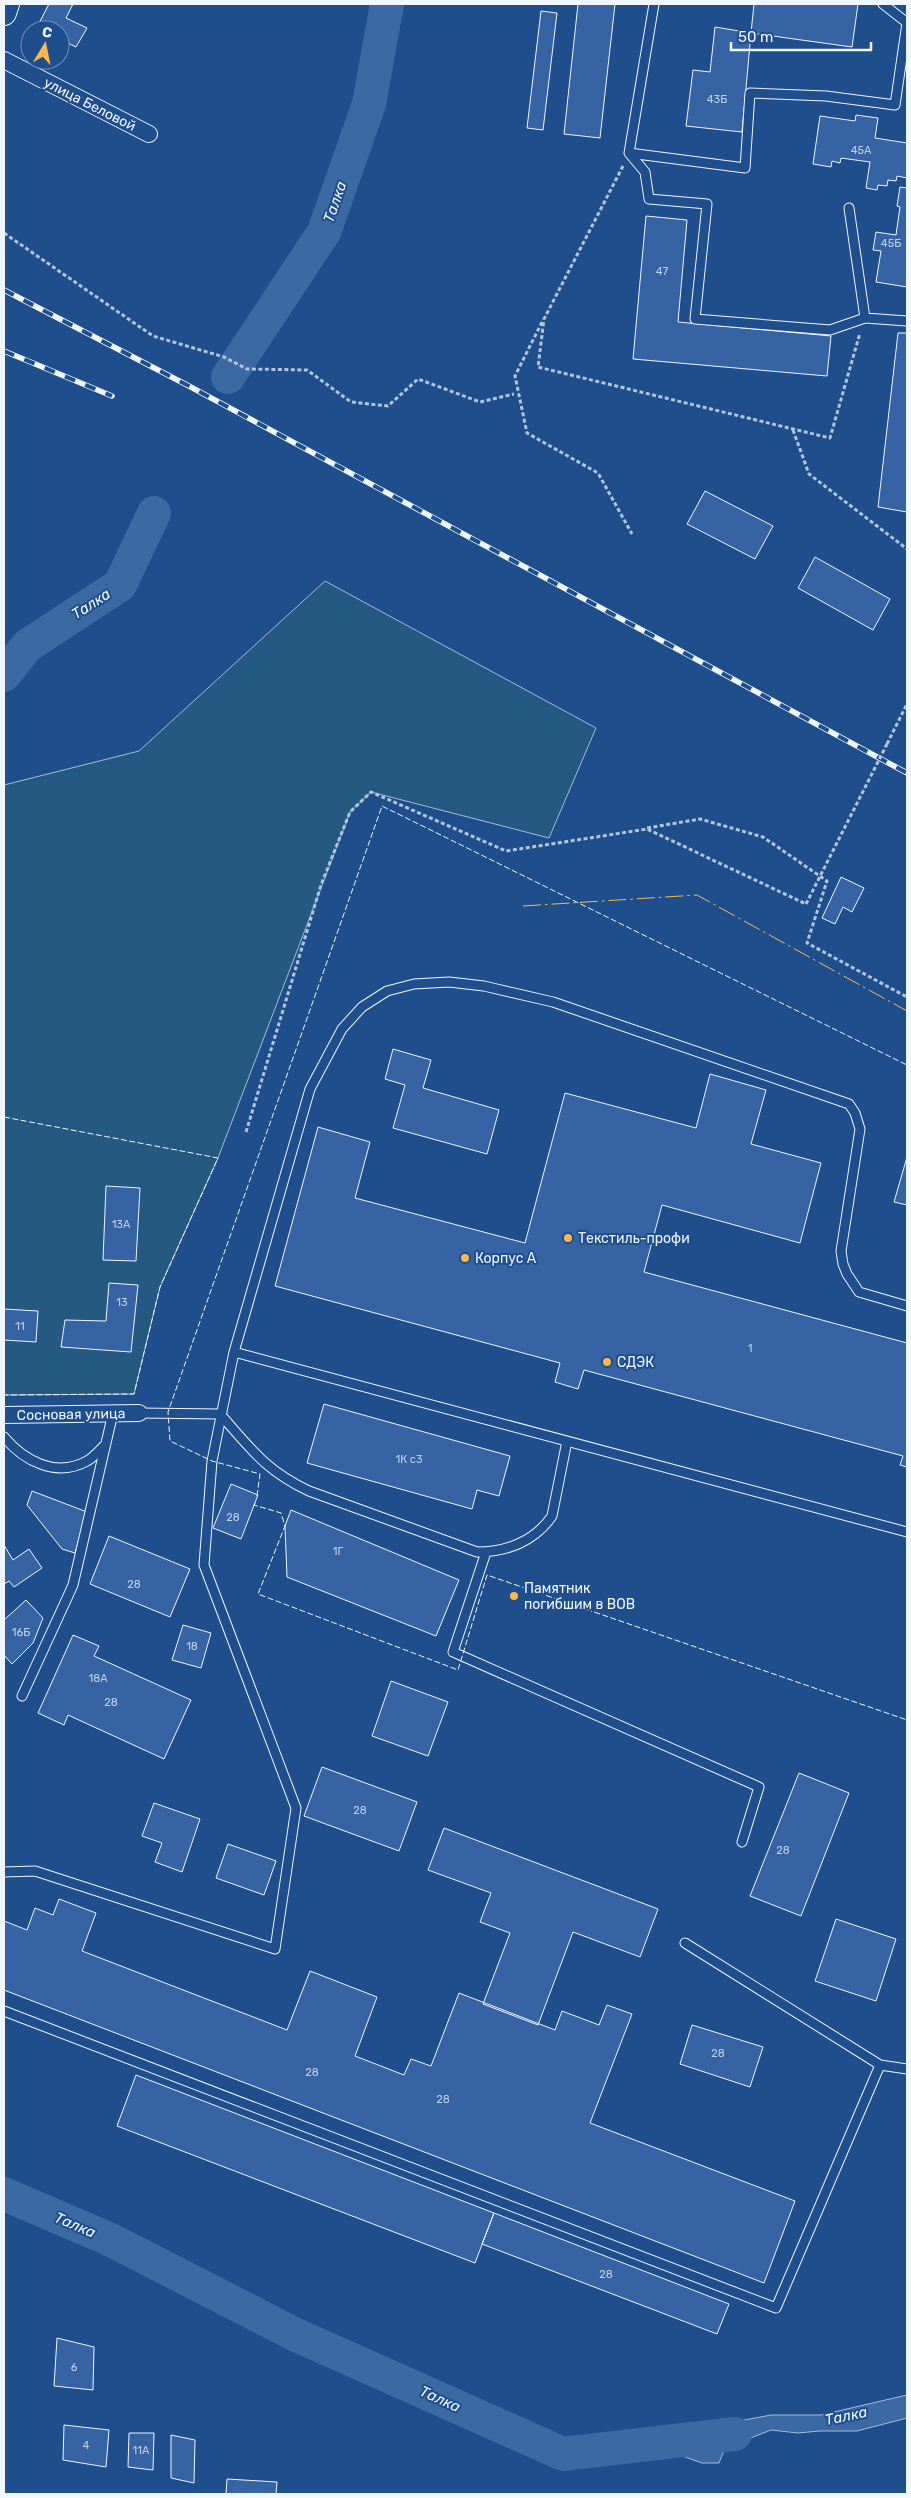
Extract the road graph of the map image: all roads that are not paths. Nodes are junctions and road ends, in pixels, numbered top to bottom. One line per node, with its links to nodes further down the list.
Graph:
1 (7, 4): 4 (main road)
2 (654, 4): 8 (lane)
3 (882, 4): 5 (lane)
4 (4, 13)
5 (907, 23): 8 (lane)
6 (4, 60): 7 (street, улица Беловой)
7 (149, 134)
8 (630, 153): 10 (lane)
9 (849, 208): 10 (lane)
10 (865, 318): 11 (lane)
11 (907, 321)
12 (907, 1306): 13 (lane)
13 (234, 1352): 16 (lane); 19 (lane)
14 (113, 1413): 15 (street, Сосновая улица); 17 (street, Сосновая улица); 20 (lane)
15 (139, 1413): 16 (lane)
16 (220, 1414): 22 (lane); 25 (lane)
17 (4, 1415)
18 (4, 1437): 20 (lane)
19 (567, 1442): 21 (lane); 22 (lane)
20 (104, 1445): 23 (lane)
21 (907, 1532)
22 (486, 1552): 24 (lane)
23 (22, 1696)
24 (742, 1842)
25 (4, 1872)
26 (685, 1943): 28 (lane)
27 (4, 2011): 28 (lane)
28 (880, 2065): 29 (lane)
29 (907, 2070)

